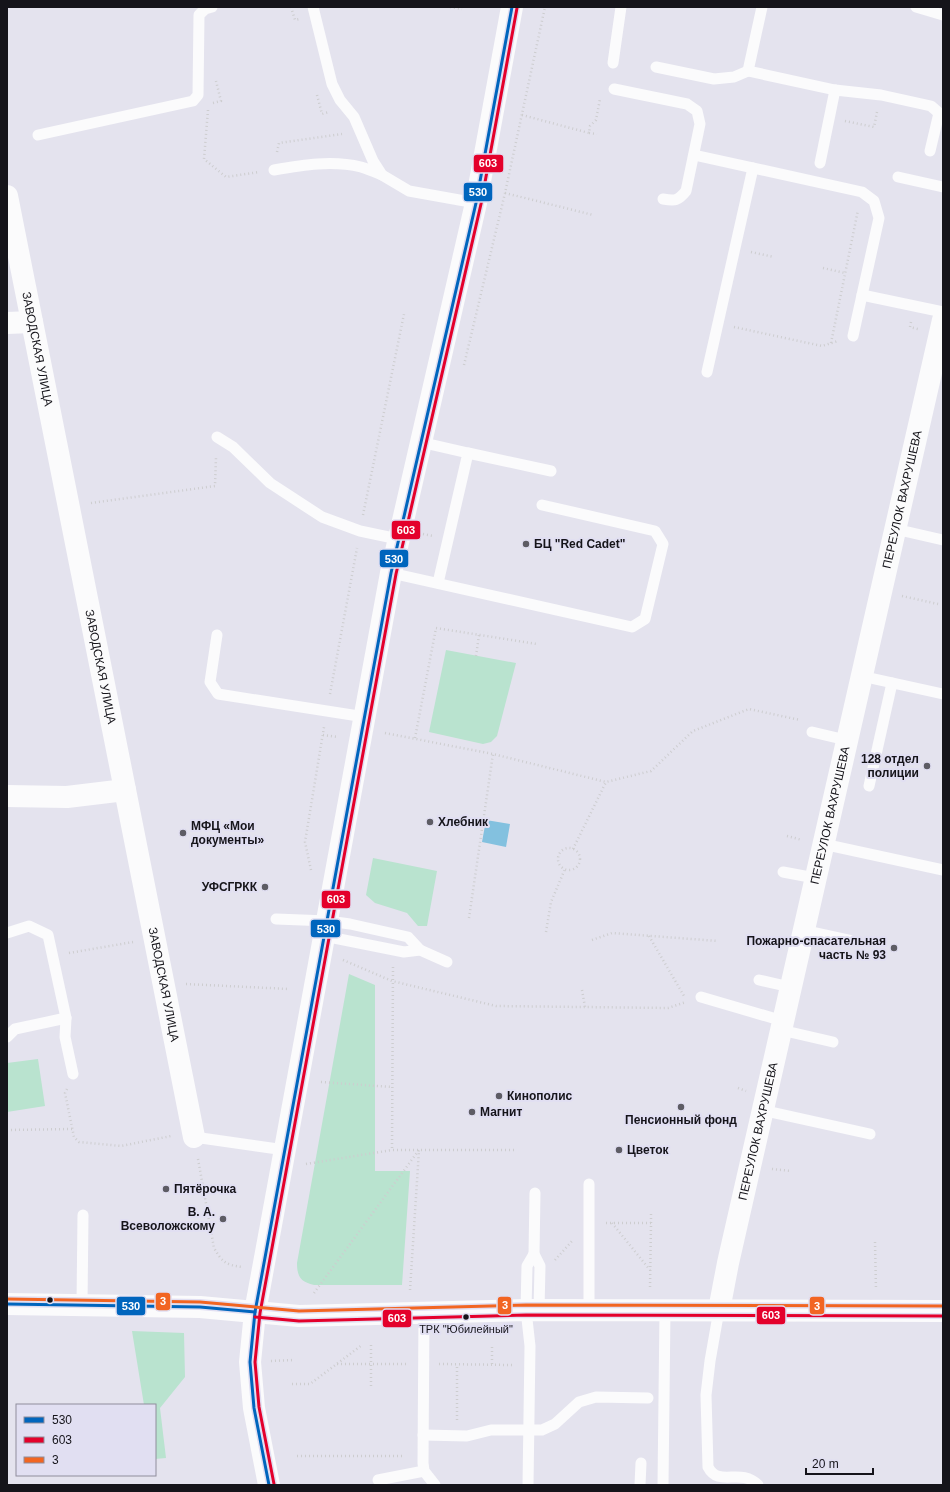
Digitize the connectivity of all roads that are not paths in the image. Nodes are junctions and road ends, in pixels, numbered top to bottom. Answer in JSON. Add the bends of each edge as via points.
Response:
{"nodes":[{"id":1,"x":212,"y":7,"type":"edge"},
{"id":2,"x":313,"y":7,"type":"edge"},
{"id":3,"x":512,"y":7,"type":"edge"},
{"id":4,"x":621,"y":7,"type":"edge"},
{"id":5,"x":762,"y":7,"type":"edge"},
{"id":6,"x":916,"y":7,"type":"edge"},
{"id":7,"x":943,"y":15,"type":"edge"},
{"id":8,"x":613,"y":63,"type":"dead end"},
{"id":9,"x":656,"y":67,"type":"dead end"},
{"id":10,"x":748,"y":71,"type":"junction"},
{"id":11,"x":614,"y":89,"type":"road end"},
{"id":12,"x":835,"y":90,"type":"junction"},
{"id":13,"x":941,"y":113,"type":"edge"},
{"id":14,"x":38,"y":135,"type":"dead end"},
{"id":15,"x":930,"y":151,"type":"dead end"},
{"id":16,"x":694,"y":155,"type":"junction"},
{"id":17,"x":820,"y":163,"type":"dead end"},
{"id":18,"x":752,"y":168,"type":"junction"},
{"id":19,"x":274,"y":170,"type":"road end"},
{"id":20,"x":382,"y":175,"type":"junction"},
{"id":21,"x":898,"y":177,"type":"dead end"},
{"id":22,"x":943,"y":187,"type":"edge"},
{"id":23,"x":7,"y":196,"type":"edge"},
{"id":24,"x":663,"y":199,"type":"dead end"},
{"id":25,"x":476,"y":203,"type":"junction"},
{"id":26,"x":862,"y":295,"type":"junction"},
{"id":27,"x":943,"y":321,"type":"edge"},
{"id":28,"x":32,"y":322,"type":"junction"},
{"id":29,"x":7,"y":323,"type":"edge"},
{"id":30,"x":853,"y":336,"type":"road end"},
{"id":31,"x":708,"y":372,"type":"dead end"},
{"id":32,"x":217,"y":437,"type":"road end"},
{"id":33,"x":420,"y":442,"type":"junction"},
{"id":34,"x":468,"y":453,"type":"junction"},
{"id":35,"x":551,"y":471,"type":"dead end"},
{"id":36,"x":542,"y":504,"type":"dead end"},
{"id":37,"x":895,"y":529,"type":"junction"},
{"id":38,"x":398,"y":539,"type":"junction"},
{"id":39,"x":943,"y":540,"type":"edge"},
{"id":40,"x":391,"y":573,"type":"junction"},
{"id":41,"x":438,"y":583,"type":"junction"},
{"id":42,"x":217,"y":635,"type":"dead end"},
{"id":43,"x":861,"y":676,"type":"junction"},
{"id":44,"x":892,"y":683,"type":"junction"},
{"id":45,"x":943,"y":694,"type":"edge"},
{"id":46,"x":365,"y":717,"type":"junction"},
{"id":47,"x":812,"y":732,"type":"dead end"},
{"id":48,"x":846,"y":740,"type":"junction"},
{"id":49,"x":869,"y":786,"type":"dead end"},
{"id":50,"x":125,"y":790,"type":"junction"},
{"id":51,"x":7,"y":796,"type":"edge"},
{"id":52,"x":823,"y":844,"type":"junction"},
{"id":53,"x":943,"y":870,"type":"edge"},
{"id":54,"x":783,"y":872,"type":"dead end"},
{"id":55,"x":815,"y":878,"type":"junction"},
{"id":56,"x":276,"y":919,"type":"dead end"},
{"id":57,"x":326,"y":929,"type":"junction"},
{"id":58,"x":803,"y":930,"type":"junction"},
{"id":59,"x":7,"y":933,"type":"edge"},
{"id":60,"x":849,"y":940,"type":"dead end"},
{"id":61,"x":420,"y":950,"type":"junction"},
{"id":62,"x":447,"y":962,"type":"dead end"},
{"id":63,"x":759,"y":980,"type":"dead end"},
{"id":64,"x":790,"y":987,"type":"junction"},
{"id":65,"x":702,"y":997,"type":"dead end"},
{"id":66,"x":66,"y":1018,"type":"junction"},
{"id":67,"x":782,"y":1025,"type":"junction"},
{"id":68,"x":7,"y":1038,"type":"edge"},
{"id":69,"x":833,"y":1042,"type":"dead end"},
{"id":70,"x":73,"y":1074,"type":"road end"},
{"id":71,"x":762,"y":1110,"type":"junction"},
{"id":72,"x":193,"y":1134,"type":"joint"},
{"id":73,"x":870,"y":1134,"type":"dead end"},
{"id":74,"x":285,"y":1150,"type":"junction"},
{"id":75,"x":589,"y":1184,"type":"dead end"},
{"id":76,"x":535,"y":1193,"type":"dead end"},
{"id":77,"x":83,"y":1215,"type":"dead end"},
{"id":78,"x":7,"y":1304,"type":"edge"},
{"id":79,"x":82,"y":1305,"type":"junction"},
{"id":80,"x":533,"y":1310,"type":"junction"},
{"id":81,"x":588,"y":1310,"type":"junction"},
{"id":82,"x":657,"y":1310,"type":"junction"},
{"id":83,"x":719,"y":1310,"type":"junction"},
{"id":84,"x":943,"y":1311,"type":"edge"},
{"id":85,"x":255,"y":1312,"type":"junction"},
{"id":86,"x":424,"y":1313,"type":"junction"},
{"id":87,"x":648,"y":1398,"type":"dead end"},
{"id":88,"x":528,"y":1430,"type":"junction"},
{"id":89,"x":423,"y":1435,"type":"junction"},
{"id":90,"x":641,"y":1464,"type":"dead end"},
{"id":91,"x":424,"y":1470,"type":"junction"},
{"id":92,"x":378,"y":1480,"type":"dead end"},
{"id":93,"x":269,"y":1485,"type":"edge"},
{"id":94,"x":435,"y":1485,"type":"edge"},
{"id":95,"x":528,"y":1485,"type":"edge"},
{"id":96,"x":640,"y":1485,"type":"edge"},
{"id":97,"x":663,"y":1485,"type":"edge"},
{"id":98,"x":758,"y":1485,"type":"edge"}],
"edges":[{"from":1,"to":14,"type":"lane","via":[[204,9],[199,15],[198,95],[193,101]]},
{"from":2,"to":20,"type":"lane","via":[[332,84],[340,100],[354,117],[373,161]]},
{"from":3,"to":25,"type":"street"},
{"from":4,"to":8,"type":"lane"},
{"from":5,"to":10,"type":"lane"},
{"from":6,"to":7,"type":"lane"},
{"from":9,"to":10,"type":"lane","via":[[714,79],[734,77]]},
{"from":10,"to":12,"type":"lane"},
{"from":11,"to":16,"type":"lane","via":[[687,104],[697,111],[700,124]]},
{"from":12,"to":13,"type":"lane","via":[[880,95],[931,106]]},
{"from":12,"to":17,"type":"lane"},
{"from":13,"to":15,"type":"lane"},
{"from":16,"to":18,"type":"lane"},
{"from":16,"to":24,"type":"lane","via":[[686,191],[680,199]]},
{"from":18,"to":26,"type":"lane","via":[[862,192],[874,201],[879,218]]},
{"from":18,"to":31,"type":"lane"},
{"from":19,"to":20,"type":"lane","via":[[315,163],[337,164],[361,167]]},
{"from":20,"to":25,"type":"lane","via":[[409,191]]},
{"from":21,"to":22,"type":"lane"},
{"from":23,"to":28,"type":"street","name":"ЗАВОДСКАЯ УЛИЦА"},
{"from":25,"to":33,"type":"street"},
{"from":26,"to":27,"type":"lane"},
{"from":26,"to":30,"type":"lane"},
{"from":27,"to":37,"type":"street","name":"ПЕРЕУЛОК ВАХРУШЕВА"},
{"from":28,"to":29,"type":"street"},
{"from":28,"to":50,"type":"street","name":"ЗАВОДСКАЯ УЛИЦА"},
{"from":32,"to":38,"type":"lane","via":[[233,447],[270,483],[322,517],[360,531]]},
{"from":33,"to":34,"type":"lane"},
{"from":33,"to":38,"type":"street"},
{"from":34,"to":35,"type":"lane"},
{"from":34,"to":41,"type":"lane"},
{"from":36,"to":41,"type":"lane","via":[[655,532],[663,544],[645,619],[632,627]]},
{"from":37,"to":39,"type":"lane"},
{"from":37,"to":43,"type":"street","name":"ПЕРЕУЛОК ВАХРУШЕВА"},
{"from":38,"to":40,"type":"street"},
{"from":40,"to":41,"type":"lane"},
{"from":40,"to":46,"type":"street"},
{"from":42,"to":46,"type":"lane","via":[[210,682],[218,694]]},
{"from":43,"to":44,"type":"lane"},
{"from":43,"to":48,"type":"street","name":"ПЕРЕУЛОК ВАХРУШЕВА"},
{"from":44,"to":45,"type":"lane"},
{"from":44,"to":49,"type":"lane"},
{"from":46,"to":57,"type":"street"},
{"from":47,"to":48,"type":"lane"},
{"from":48,"to":52,"type":"street","name":"ПЕРЕУЛОК ВАХРУШЕВА"},
{"from":50,"to":51,"type":"street","via":[[67,797]]},
{"from":50,"to":72,"type":"street","name":"ЗАВОДСКАЯ УЛИЦА"},
{"from":52,"to":53,"type":"lane"},
{"from":52,"to":55,"type":"street","name":"ПЕРЕУЛОК ВАХРУШЕВА"},
{"from":54,"to":55,"type":"lane"},
{"from":55,"to":58,"type":"street","name":"ПЕРЕУЛОК ВАХРУШЕВА"},
{"from":56,"to":57,"type":"lane"},
{"from":57,"to":61,"type":"lane","via":[[393,950]]},
{"from":57,"to":61,"type":"lane","via":[[350,924],[408,937]]},
{"from":57,"to":74,"type":"street"},
{"from":58,"to":60,"type":"lane"},
{"from":58,"to":64,"type":"street","name":"ПЕРЕУЛОК ВАХРУШЕВА"},
{"from":59,"to":66,"type":"lane","via":[[29,926],[48,935]]},
{"from":61,"to":62,"type":"lane"},
{"from":63,"to":64,"type":"lane"},
{"from":64,"to":67,"type":"street","name":"ПЕРЕУЛОК ВАХРУШЕВА"},
{"from":65,"to":67,"type":"lane"},
{"from":66,"to":68,"type":"lane","via":[[15,1029]]},
{"from":66,"to":70,"type":"lane","via":[[65,1037]]},
{"from":67,"to":69,"type":"lane"},
{"from":67,"to":71,"type":"street","name":"ПЕРЕУЛОК ВАХРУШЕВА"},
{"from":71,"to":73,"type":"lane"},
{"from":71,"to":83,"type":"street","name":"ПЕРЕУЛОК ВАХРУШЕВА"},
{"from":72,"to":74,"type":"lane"},
{"from":74,"to":85,"type":"street"},
{"from":75,"to":81,"type":"lane"},
{"from":76,"to":80,"type":"lane","via":[[534,1254],[540,1266]]},
{"from":77,"to":79,"type":"lane"},
{"from":78,"to":79,"type":"street"},
{"from":79,"to":85,"type":"street","via":[[200,1307]]},
{"from":80,"to":81,"type":"street"},
{"from":80,"to":86,"type":"street"},
{"from":80,"to":88,"type":"lane"},
{"from":81,"to":82,"type":"street"},
{"from":82,"to":83,"type":"street"},
{"from":82,"to":97,"type":"lane"},
{"from":83,"to":84,"type":"street"},
{"from":83,"to":98,"type":"lane","via":[[706,1395],[708,1467],[712,1474],[719,1477],[744,1477]]},
{"from":85,"to":86,"type":"street","via":[[299,1316]]},
{"from":85,"to":93,"type":"street","via":[[250,1362],[254,1408]]},
{"from":86,"to":89,"type":"lane"},
{"from":87,"to":88,"type":"lane","via":[[596,1397],[578,1402],[555,1424],[542,1430]]},
{"from":88,"to":89,"type":"lane","via":[[491,1430],[467,1436]]},
{"from":88,"to":95,"type":"lane"},
{"from":89,"to":91,"type":"lane"},
{"from":90,"to":96,"type":"lane"},
{"from":91,"to":92,"type":"lane"},
{"from":91,"to":94,"type":"lane"}]}
